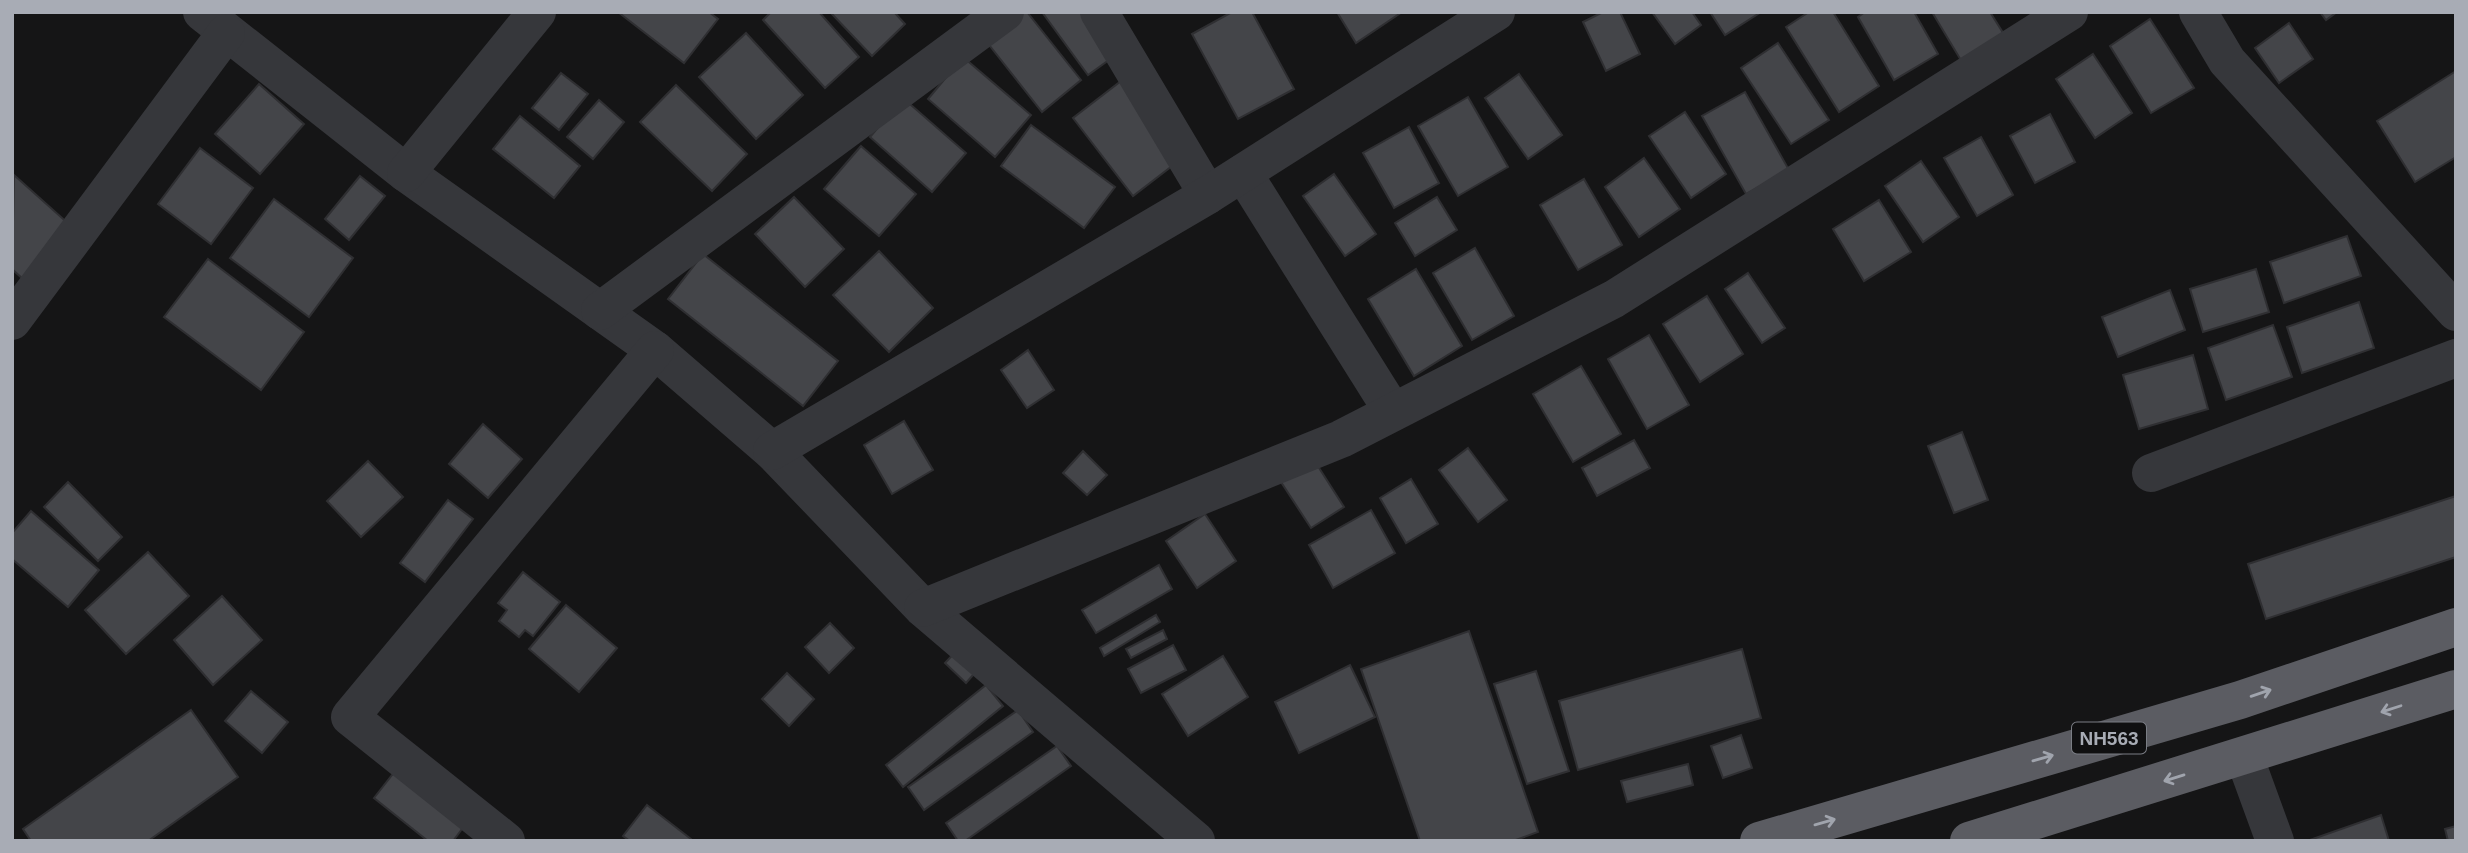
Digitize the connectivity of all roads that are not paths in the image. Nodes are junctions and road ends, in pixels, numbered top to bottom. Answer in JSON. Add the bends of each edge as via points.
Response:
{"nodes":[{"id":1,"x":537,"y":12,"type":"edge"},
{"id":2,"x":1005,"y":12,"type":"edge"},
{"id":3,"x":1099,"y":12,"type":"edge"},
{"id":4,"x":1496,"y":12,"type":"edge"},
{"id":5,"x":2069,"y":12,"type":"edge"},
{"id":6,"x":2198,"y":12,"type":"edge"},
{"id":7,"x":214,"y":23,"type":"edge"},
{"id":8,"x":405,"y":173,"type":"junction"},
{"id":9,"x":1243,"y":173,"type":"junction"},
{"id":10,"x":1208,"y":195,"type":"junction"},
{"id":11,"x":600,"y":311,"type":"junction"},
{"id":12,"x":2456,"y":312,"type":"edge"},
{"id":13,"x":12,"y":321,"type":"edge"},
{"id":14,"x":655,"y":350,"type":"junction"},
{"id":15,"x":2456,"y":358,"type":"edge"},
{"id":16,"x":1393,"y":412,"type":"junction"},
{"id":17,"x":772,"y":451,"type":"junction"},
{"id":18,"x":2151,"y":473,"type":"dead end"},
{"id":19,"x":923,"y":608,"type":"junction"},
{"id":20,"x":2456,"y":627,"type":"edge"},
{"id":21,"x":2456,"y":689,"type":"edge"},
{"id":22,"x":2244,"y":756,"type":"junction"},
{"id":23,"x":506,"y":841,"type":"edge"},
{"id":24,"x":1196,"y":841,"type":"edge"},
{"id":25,"x":1759,"y":841,"type":"edge"},
{"id":26,"x":1969,"y":841,"type":"edge"},
{"id":27,"x":2275,"y":841,"type":"edge"}],
"edges":[{"from":1,"to":8,"type":"street"},
{"from":2,"to":11,"type":"street"},
{"from":3,"to":10,"type":"street"},
{"from":4,"to":9,"type":"street"},
{"from":5,"to":16,"type":"street","via":[[1614,299]]},
{"from":6,"to":12,"type":"street","via":[[2227,61]]},
{"from":7,"to":8,"type":"street"},
{"from":7,"to":13,"type":"street"},
{"from":8,"to":11,"type":"street"},
{"from":9,"to":10,"type":"street"},
{"from":9,"to":16,"type":"street"},
{"from":10,"to":17,"type":"street"},
{"from":11,"to":14,"type":"street"},
{"from":14,"to":17,"type":"street"},
{"from":14,"to":23,"type":"street","via":[[350,717]]},
{"from":15,"to":18,"type":"street"},
{"from":16,"to":19,"type":"street","via":[[1342,439]]},
{"from":17,"to":19,"type":"street"},
{"from":19,"to":24,"type":"street"},
{"from":25,"to":20,"type":"highway","number":"NH563","one_way":true,"via":[[2240,700]]},
{"from":21,"to":22,"type":"highway","number":"NH563","one_way":true},
{"from":22,"to":26,"type":"highway","number":"NH563","one_way":true},
{"from":22,"to":27,"type":"street"}]}
